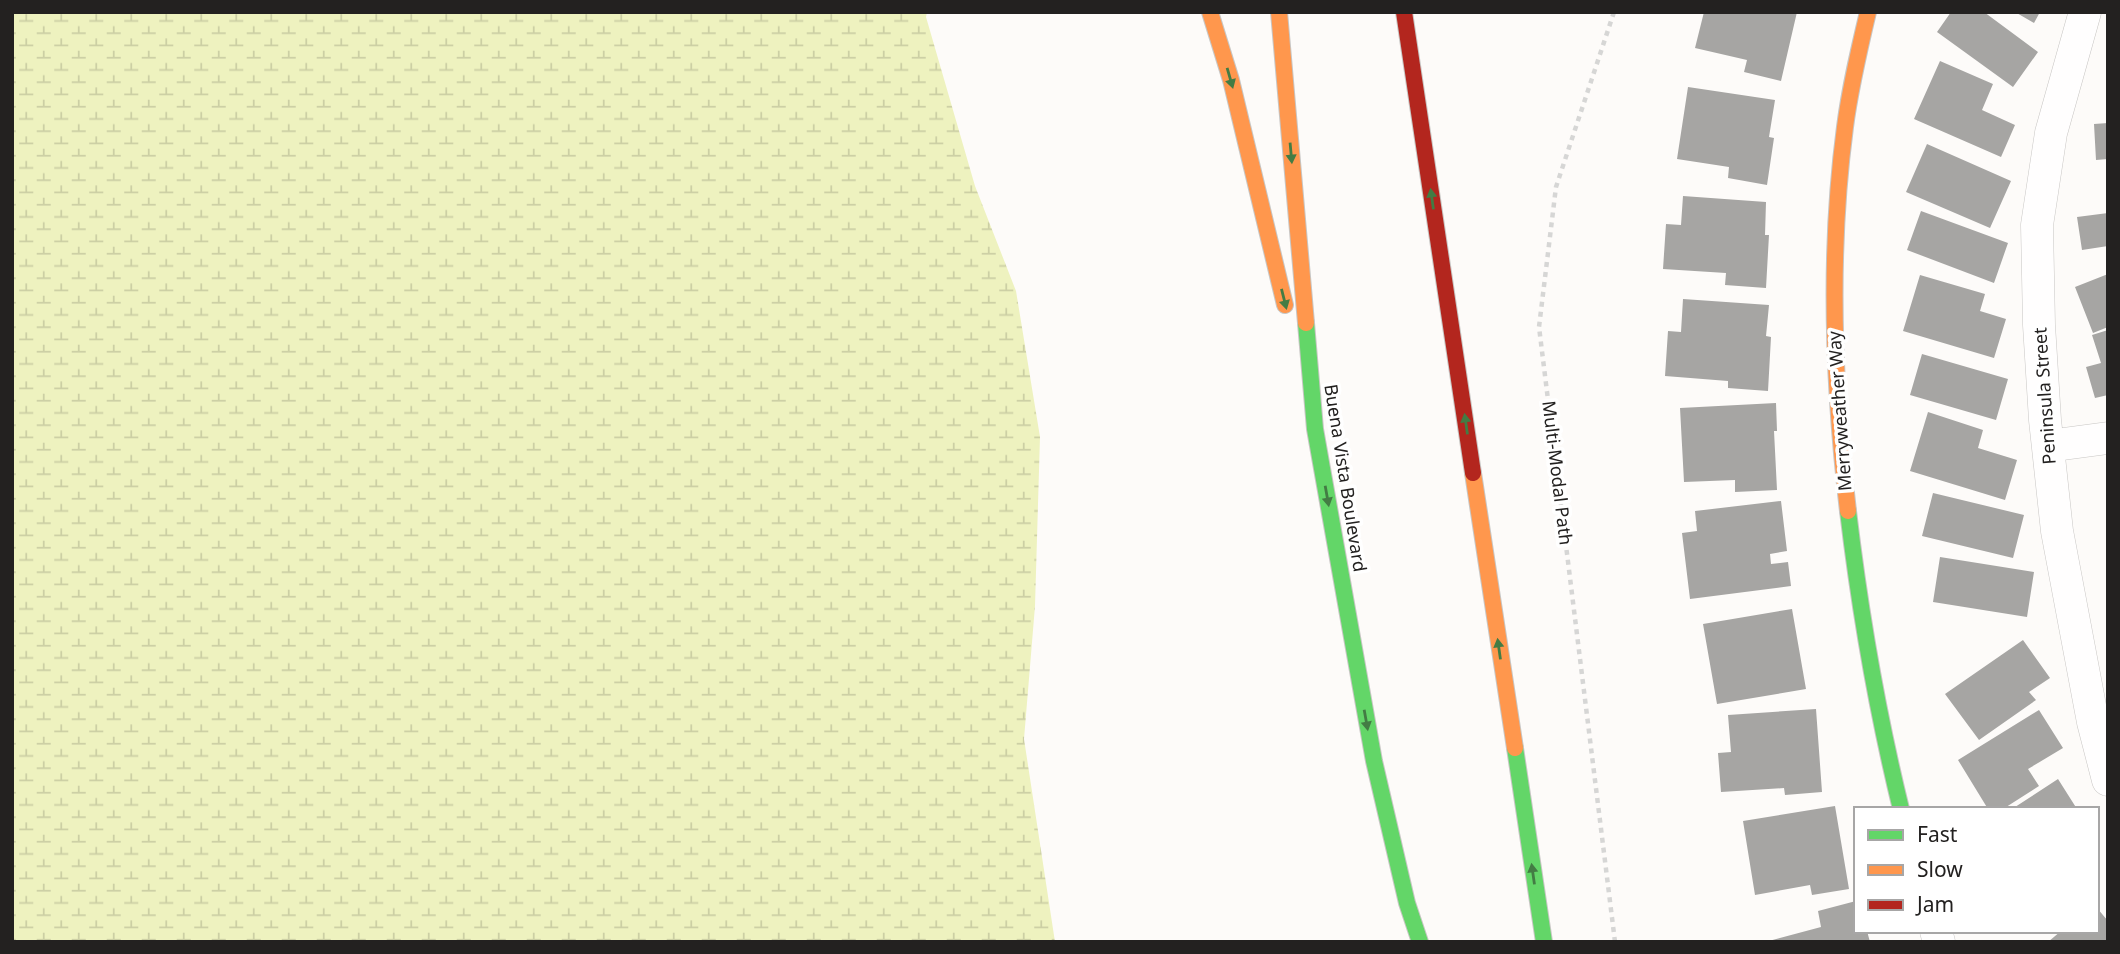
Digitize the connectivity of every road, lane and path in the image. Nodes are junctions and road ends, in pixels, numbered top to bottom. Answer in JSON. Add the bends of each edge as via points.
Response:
{"nodes":[{"id":1,"x":1210,"y":12,"type":"edge"},
{"id":2,"x":1279,"y":12,"type":"edge"},
{"id":3,"x":1404,"y":12,"type":"edge"},
{"id":4,"x":1614,"y":12,"type":"edge"},
{"id":5,"x":1868,"y":12,"type":"edge"},
{"id":6,"x":2085,"y":12,"type":"edge"},
{"id":7,"x":1315,"y":429,"type":"junction"},
{"id":8,"x":2108,"y":438,"type":"edge"},
{"id":9,"x":2048,"y":446,"type":"junction"},
{"id":10,"x":2107,"y":774,"type":"edge"},
{"id":11,"x":1900,"y":807,"type":"edge"},
{"id":12,"x":1420,"y":942,"type":"edge"},
{"id":13,"x":1544,"y":942,"type":"edge"},
{"id":14,"x":1615,"y":942,"type":"edge"}],
"edges":[{"from":1,"to":7,"type":"main road","one_way":true,"via":[[1231,80]]},
{"from":2,"to":7,"type":"main road","name":"Buena Vista Boulevard","one_way":true},
{"from":13,"to":3,"type":"main road","one_way":true},
{"from":4,"to":14,"type":"path","name":"Multi-Modal Path","via":[[1556,187],[1539,327]]},
{"from":5,"to":11,"type":"main road","name":"Merryweather Way","via":[[1855,62],[1837,177],[1837,400],[1863,628]]},
{"from":6,"to":9,"type":"street","name":"Peninsula Street","via":[[2051,133],[2038,225],[2039,325]]},
{"from":7,"to":12,"type":"main road","name":"Buena Vista Boulevard","one_way":true,"via":[[1374,761]]},
{"from":8,"to":9,"type":"street"},
{"from":9,"to":10,"type":"street","name":"Peninsula Street","via":[[2062,556]]}]}
